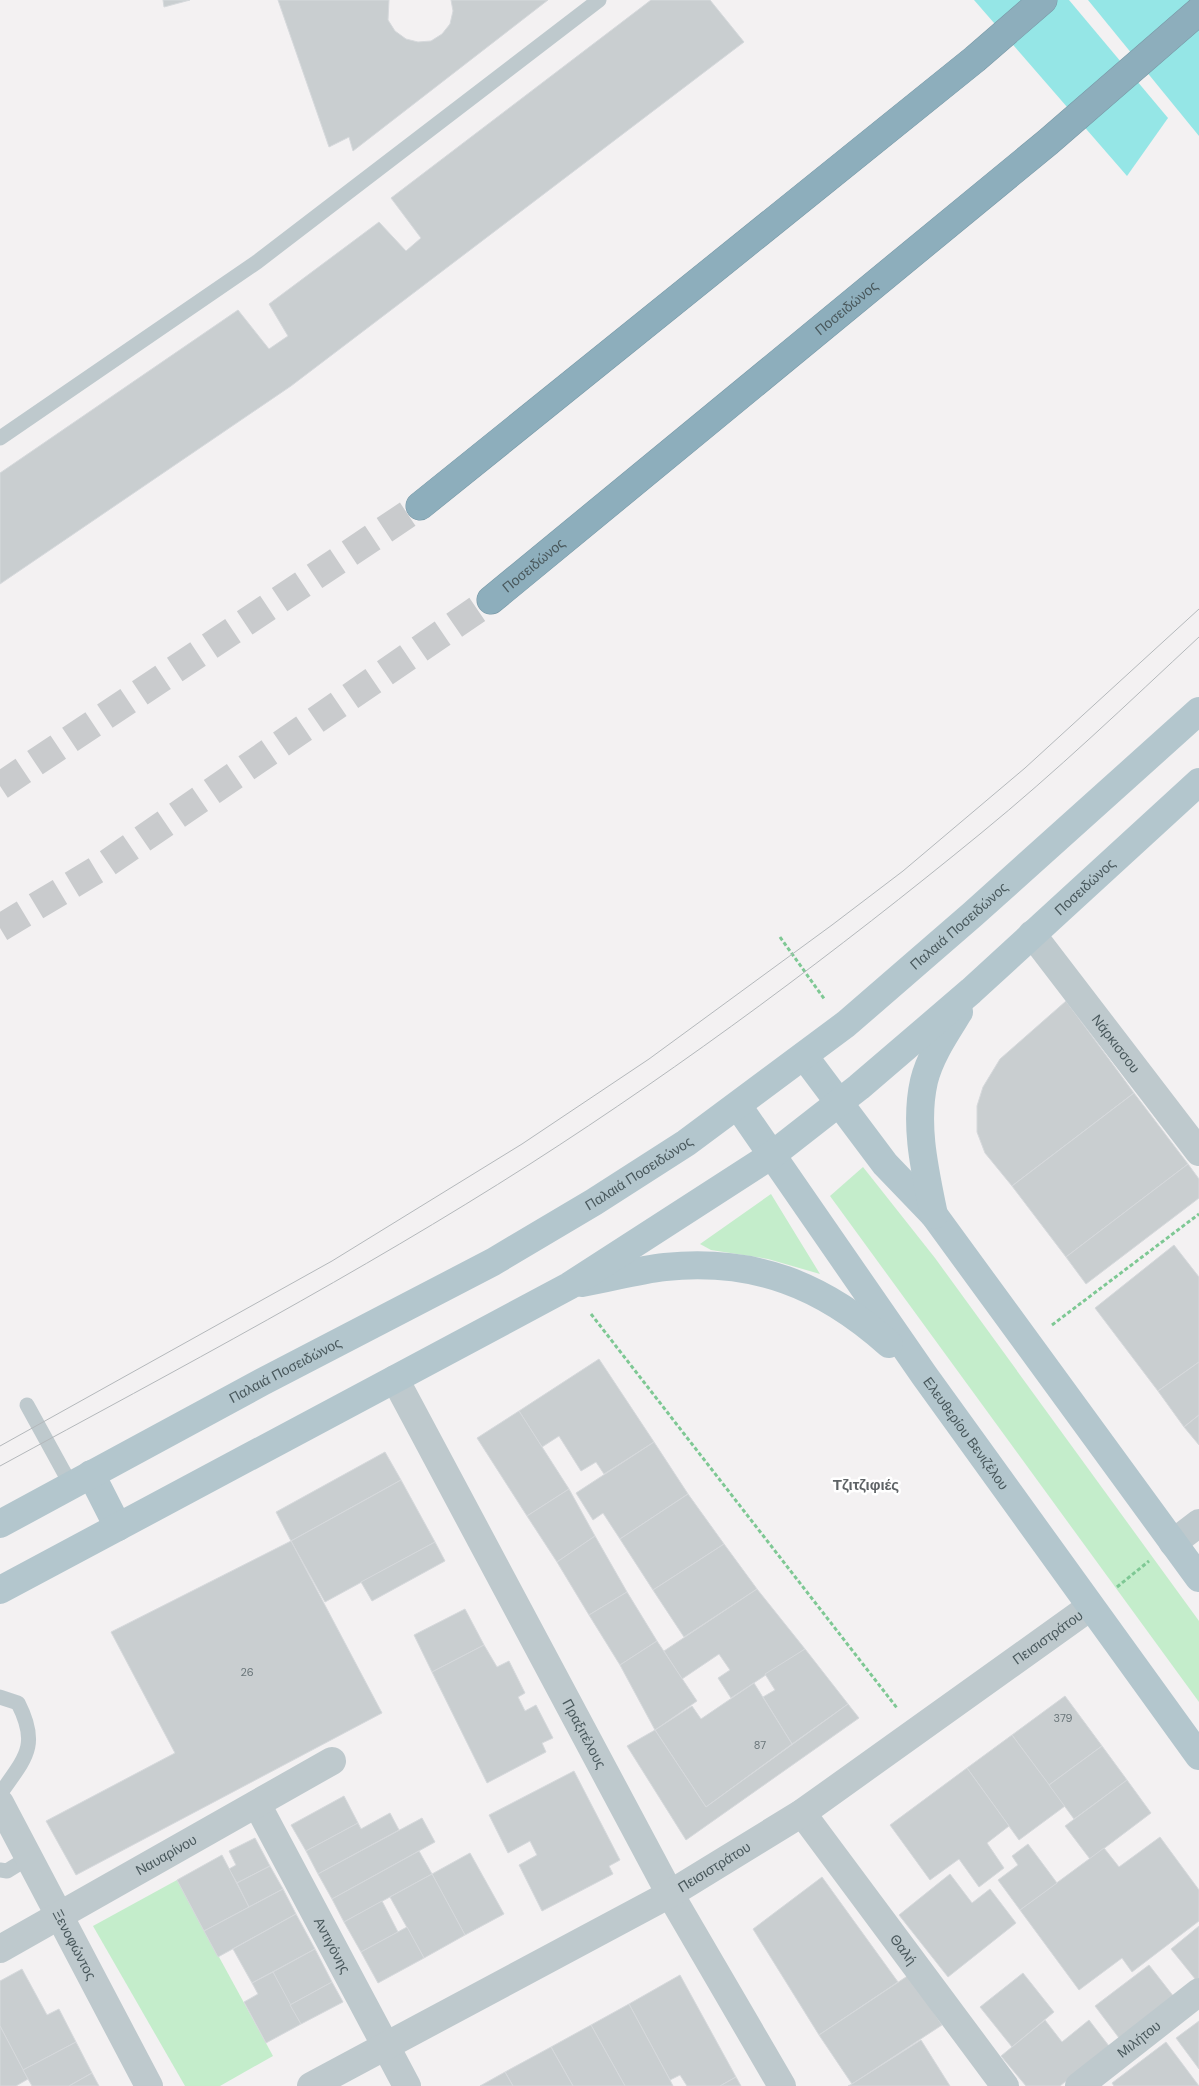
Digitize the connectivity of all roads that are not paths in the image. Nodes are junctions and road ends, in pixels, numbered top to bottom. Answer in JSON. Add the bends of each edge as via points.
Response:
{"nodes":[{"id":1,"x":599,"y":0,"type":"edge"},
{"id":2,"x":1043,"y":0,"type":"edge"},
{"id":3,"x":1199,"y":11,"type":"edge"},
{"id":4,"x":0,"y":438,"type":"edge"},
{"id":5,"x":420,"y":506,"type":"tunnel mouth"},
{"id":6,"x":491,"y":600,"type":"tunnel mouth"},
{"id":7,"x":1199,"y":711,"type":"edge"},
{"id":8,"x":1199,"y":782,"type":"edge"},
{"id":9,"x":1032,"y":934,"type":"junction"},
{"id":10,"x":971,"y":991,"type":"junction"},
{"id":11,"x":804,"y":1056,"type":"junction"},
{"id":12,"x":838,"y":1103,"type":"junction"},
{"id":13,"x":738,"y":1106,"type":"junction"},
{"id":14,"x":1199,"y":1152,"type":"edge"},
{"id":15,"x":772,"y":1155,"type":"junction"},
{"id":16,"x":934,"y":1215,"type":"junction"},
{"id":17,"x":569,"y":1286,"type":"junction"},
{"id":18,"x":924,"y":1375,"type":"junction"},
{"id":19,"x":395,"y":1379,"type":"junction"},
{"id":20,"x":27,"y":1405,"type":"dead end"},
{"id":21,"x":81,"y":1480,"type":"junction"},
{"id":22,"x":1199,"y":1522,"type":"edge"},
{"id":23,"x":0,"y":1524,"type":"edge"},
{"id":24,"x":118,"y":1527,"type":"junction"},
{"id":25,"x":1173,"y":1543,"type":"junction"},
{"id":26,"x":1199,"y":1578,"type":"edge"},
{"id":27,"x":0,"y":1590,"type":"edge"},
{"id":28,"x":1090,"y":1607,"type":"junction"},
{"id":29,"x":0,"y":1697,"type":"edge"},
{"id":30,"x":1199,"y":1756,"type":"edge"},
{"id":31,"x":332,"y":1761,"type":"dead end"},
{"id":32,"x":0,"y":1794,"type":"edge"},
{"id":33,"x":0,"y":1803,"type":"edge"},
{"id":34,"x":257,"y":1804,"type":"junction"},
{"id":35,"x":802,"y":1813,"type":"junction"},
{"id":36,"x":28,"y":1858,"type":"junction"},
{"id":37,"x":0,"y":1870,"type":"edge"},
{"id":38,"x":670,"y":1894,"type":"junction"},
{"id":39,"x":58,"y":1916,"type":"junction"},
{"id":40,"x":0,"y":1948,"type":"edge"},
{"id":41,"x":1199,"y":1992,"type":"edge"},
{"id":42,"x":386,"y":2046,"type":"junction"},
{"id":43,"x":149,"y":2086,"type":"edge"},
{"id":44,"x":311,"y":2086,"type":"edge"},
{"id":45,"x":407,"y":2086,"type":"edge"},
{"id":46,"x":782,"y":2086,"type":"edge"},
{"id":47,"x":1005,"y":2086,"type":"edge"},
{"id":48,"x":1079,"y":2086,"type":"edge"}],
"edges":[{"from":1,"to":4,"type":"lane","via":[[257,262]]},
{"from":2,"to":5,"type":"highway","via":[[975,59]]},
{"from":3,"to":6,"type":"highway","name":"Ποσειδώνος","via":[[1048,142]]},
{"from":7,"to":11,"type":"main road","name":"Παλαιά Ποσειδώνος","via":[[973,914],[846,1024]]},
{"from":8,"to":9,"type":"main road","name":"Ποσειδώνος"},
{"from":9,"to":10,"type":"main road","name":"Ποσειδώνος"},
{"from":9,"to":14,"type":"street","name":"Νάρκισσου"},
{"from":10,"to":12,"type":"main road"},
{"from":10,"to":16,"type":"main road","via":[[938,1046],[924,1080],[920,1127]]},
{"from":11,"to":12,"type":"main road"},
{"from":11,"to":13,"type":"main road","name":"Παλαιά Ποσειδώνος"},
{"from":12,"to":15,"type":"main road"},
{"from":12,"to":16,"type":"main road","via":[[885,1164]]},
{"from":13,"to":15,"type":"main road","name":"Ελευθερίου Βενιζέλου"},
{"from":13,"to":21,"type":"main road","name":"Παλαιά Ποσειδώνος","via":[[594,1202],[493,1262]]},
{"from":15,"to":17,"type":"main road"},
{"from":15,"to":18,"type":"main road","name":"Ελευθερίου Βενιζέλου"},
{"from":16,"to":25,"type":"main road"},
{"from":17,"to":18,"type":"main road","via":[[665,1267],[736,1268],[783,1278],[823,1295],[862,1320]]},
{"from":17,"to":19,"type":"main road"},
{"from":18,"to":28,"type":"main road","name":"Ελευθερίου Βενιζέλου"},
{"from":19,"to":24,"type":"main road"},
{"from":19,"to":38,"type":"street","name":"Πραξιτέλους"},
{"from":20,"to":21,"type":"lane"},
{"from":21,"to":23,"type":"main road","name":"Παλαιά Ποσειδώνος"},
{"from":21,"to":24,"type":"main road"},
{"from":22,"to":25,"type":"street"},
{"from":24,"to":27,"type":"main road"},
{"from":25,"to":26,"type":"main road"},
{"from":28,"to":30,"type":"main road","name":"Ελευθερίου Βενιζέλου"},
{"from":28,"to":35,"type":"street","name":"Πεισιστράτου"},
{"from":29,"to":32,"type":"lane","via":[[18,1703],[27,1721],[30,1741],[25,1759]]},
{"from":31,"to":34,"type":"street","name":"Ναυαρίνου"},
{"from":33,"to":36,"type":"street","name":"Ξενοφώντος"},
{"from":34,"to":39,"type":"street","name":"Ναυαρίνου"},
{"from":34,"to":42,"type":"street","name":"Αντιγόνης"},
{"from":35,"to":38,"type":"street","name":"Πεισιστράτου"},
{"from":35,"to":47,"type":"street","name":"Θαλή"},
{"from":36,"to":37,"type":"lane","via":[[7,1871]]},
{"from":36,"to":39,"type":"street","name":"Ξενοφώντος"},
{"from":38,"to":42,"type":"street","name":"Πεισιστράτου"},
{"from":38,"to":46,"type":"street","name":"Πραξιτέλους"},
{"from":39,"to":40,"type":"street","name":"Ναυαρίνου"},
{"from":39,"to":43,"type":"street","name":"Ξενοφώντος"},
{"from":41,"to":48,"type":"street","name":"Μιλήτου"},
{"from":42,"to":44,"type":"street","name":"Πεισιστράτου"},
{"from":42,"to":45,"type":"street","name":"Αντιγόνης"}]}
